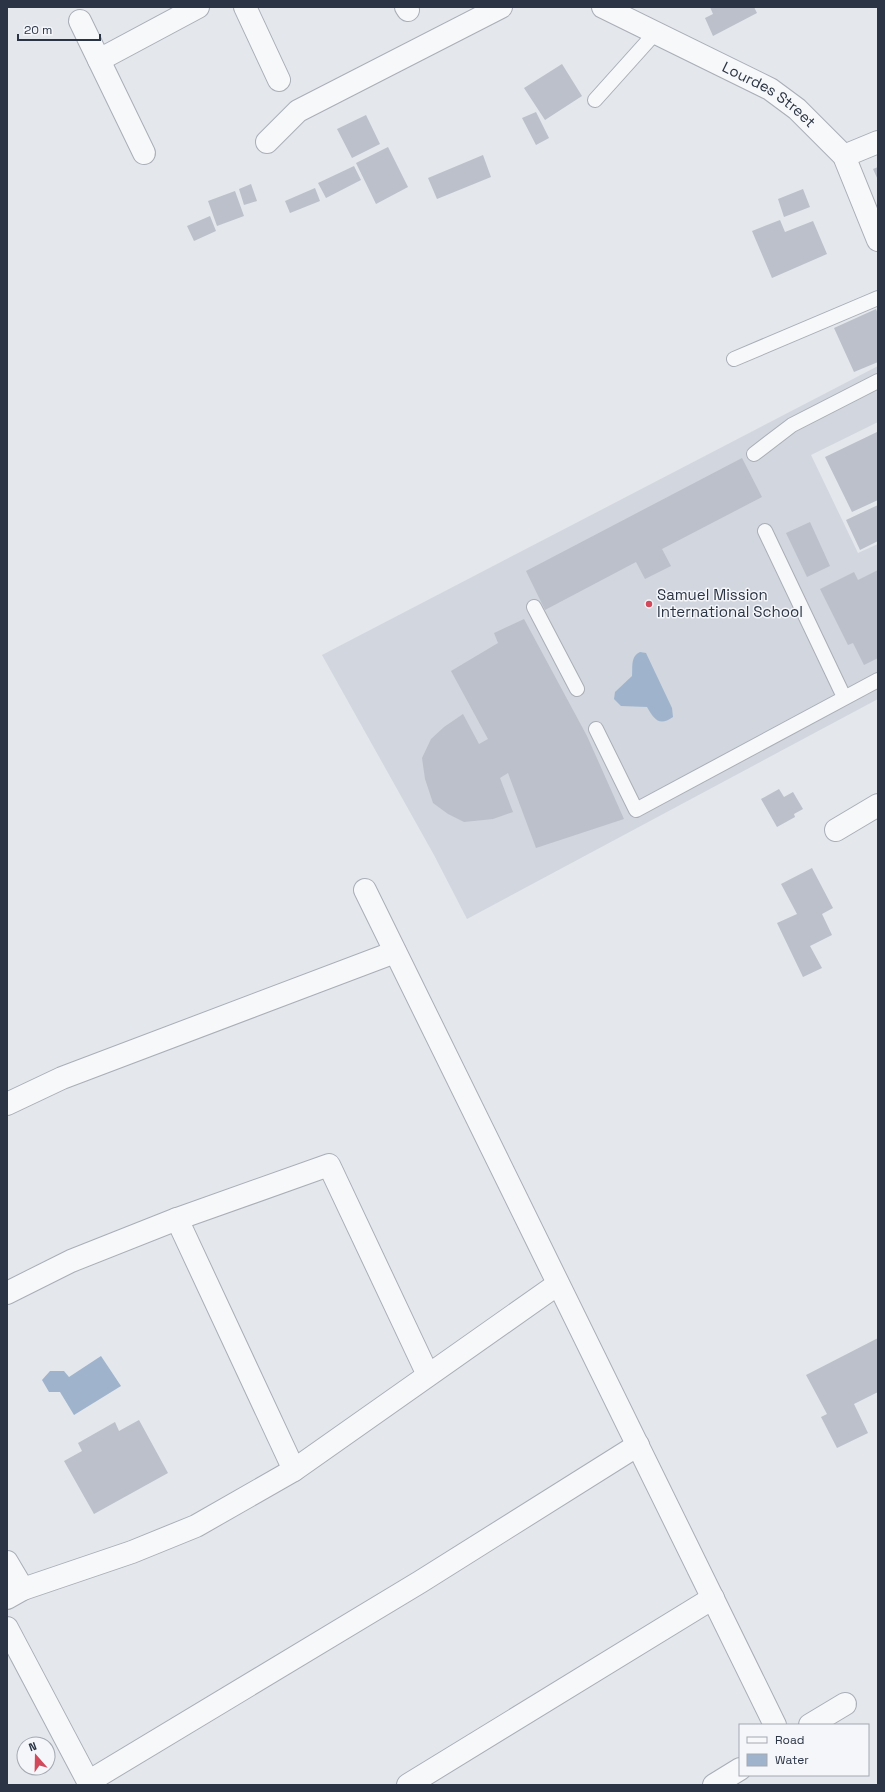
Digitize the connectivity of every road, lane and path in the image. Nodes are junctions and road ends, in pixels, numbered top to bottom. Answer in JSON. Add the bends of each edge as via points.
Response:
{"nodes":[{"id":1,"x":198,"y":7,"type":"edge"},
{"id":2,"x":245,"y":7,"type":"edge"},
{"id":3,"x":501,"y":7,"type":"edge"},
{"id":4,"x":603,"y":7,"type":"edge"},
{"id":5,"x":80,"y":21,"type":"dead end"},
{"id":6,"x":656,"y":32,"type":"junction"},
{"id":7,"x":99,"y":60,"type":"junction"},
{"id":8,"x":279,"y":80,"type":"dead end"},
{"id":9,"x":595,"y":100,"type":"dead end"},
{"id":10,"x":267,"y":142,"type":"dead end"},
{"id":11,"x":878,"y":142,"type":"edge"},
{"id":12,"x":144,"y":153,"type":"dead end"},
{"id":13,"x":844,"y":156,"type":"junction"},
{"id":14,"x":878,"y":240,"type":"edge"},
{"id":15,"x":878,"y":298,"type":"edge"},
{"id":16,"x":734,"y":359,"type":"dead end"},
{"id":17,"x":878,"y":382,"type":"edge"},
{"id":18,"x":754,"y":454,"type":"dead end"},
{"id":19,"x":765,"y":531,"type":"dead end"},
{"id":20,"x":534,"y":607,"type":"dead end"},
{"id":21,"x":878,"y":680,"type":"edge"},
{"id":22,"x":577,"y":689,"type":"dead end"},
{"id":23,"x":844,"y":697,"type":"junction"},
{"id":24,"x":596,"y":729,"type":"dead end"},
{"id":25,"x":878,"y":805,"type":"edge"},
{"id":26,"x":836,"y":830,"type":"dead end"},
{"id":27,"x":365,"y":890,"type":"dead end"},
{"id":28,"x":395,"y":952,"type":"junction"},
{"id":29,"x":7,"y":1104,"type":"edge"},
{"id":30,"x":176,"y":1219,"type":"junction"},
{"id":31,"x":558,"y":1284,"type":"junction"},
{"id":32,"x":7,"y":1293,"type":"edge"},
{"id":33,"x":428,"y":1375,"type":"junction"},
{"id":34,"x":638,"y":1445,"type":"junction"},
{"id":35,"x":294,"y":1470,"type":"junction"},
{"id":36,"x":7,"y":1562,"type":"edge"},
{"id":37,"x":15,"y":1594,"type":"edge"},
{"id":38,"x":713,"y":1598,"type":"junction"},
{"id":39,"x":7,"y":1628,"type":"edge"},
{"id":40,"x":845,"y":1704,"type":"dead end"},
{"id":41,"x":775,"y":1724,"type":"edge"},
{"id":42,"x":812,"y":1724,"type":"edge"},
{"id":43,"x":739,"y":1770,"type":"edge"},
{"id":44,"x":89,"y":1784,"type":"edge"},
{"id":45,"x":408,"y":1785,"type":"edge"},
{"id":46,"x":714,"y":1785,"type":"edge"}],
"edges":[{"from":1,"to":7,"type":"street"},
{"from":2,"to":8,"type":"street"},
{"from":3,"to":10,"type":"street","via":[[298,111]]},
{"from":4,"to":6,"type":"street","name":"Lourdes Street"},
{"from":5,"to":7,"type":"street"},
{"from":6,"to":9,"type":"lane"},
{"from":6,"to":13,"type":"street","name":"Lourdes Street","via":[[770,89],[797,109]]},
{"from":7,"to":12,"type":"street"},
{"from":11,"to":13,"type":"street"},
{"from":13,"to":14,"type":"street","name":"Lourdes Street"},
{"from":15,"to":16,"type":"lane"},
{"from":17,"to":18,"type":"lane","via":[[792,425]]},
{"from":19,"to":23,"type":"lane"},
{"from":20,"to":22,"type":"lane"},
{"from":21,"to":23,"type":"lane"},
{"from":23,"to":24,"type":"lane","via":[[636,810]]},
{"from":25,"to":26,"type":"street"},
{"from":27,"to":28,"type":"street"},
{"from":28,"to":29,"type":"street","via":[[62,1078]]},
{"from":28,"to":31,"type":"street"},
{"from":30,"to":32,"type":"street","via":[[71,1261]]},
{"from":30,"to":33,"type":"street","via":[[329,1165]]},
{"from":30,"to":35,"type":"street"},
{"from":31,"to":33,"type":"street"},
{"from":31,"to":34,"type":"street"},
{"from":33,"to":35,"type":"street"},
{"from":34,"to":38,"type":"street"},
{"from":34,"to":44,"type":"street","via":[[420,1582]]},
{"from":35,"to":37,"type":"street","via":[[196,1526]]},
{"from":36,"to":37,"type":"street"},
{"from":38,"to":41,"type":"street"},
{"from":38,"to":45,"type":"street"},
{"from":39,"to":44,"type":"street"},
{"from":40,"to":42,"type":"street"},
{"from":43,"to":46,"type":"street"}]}
